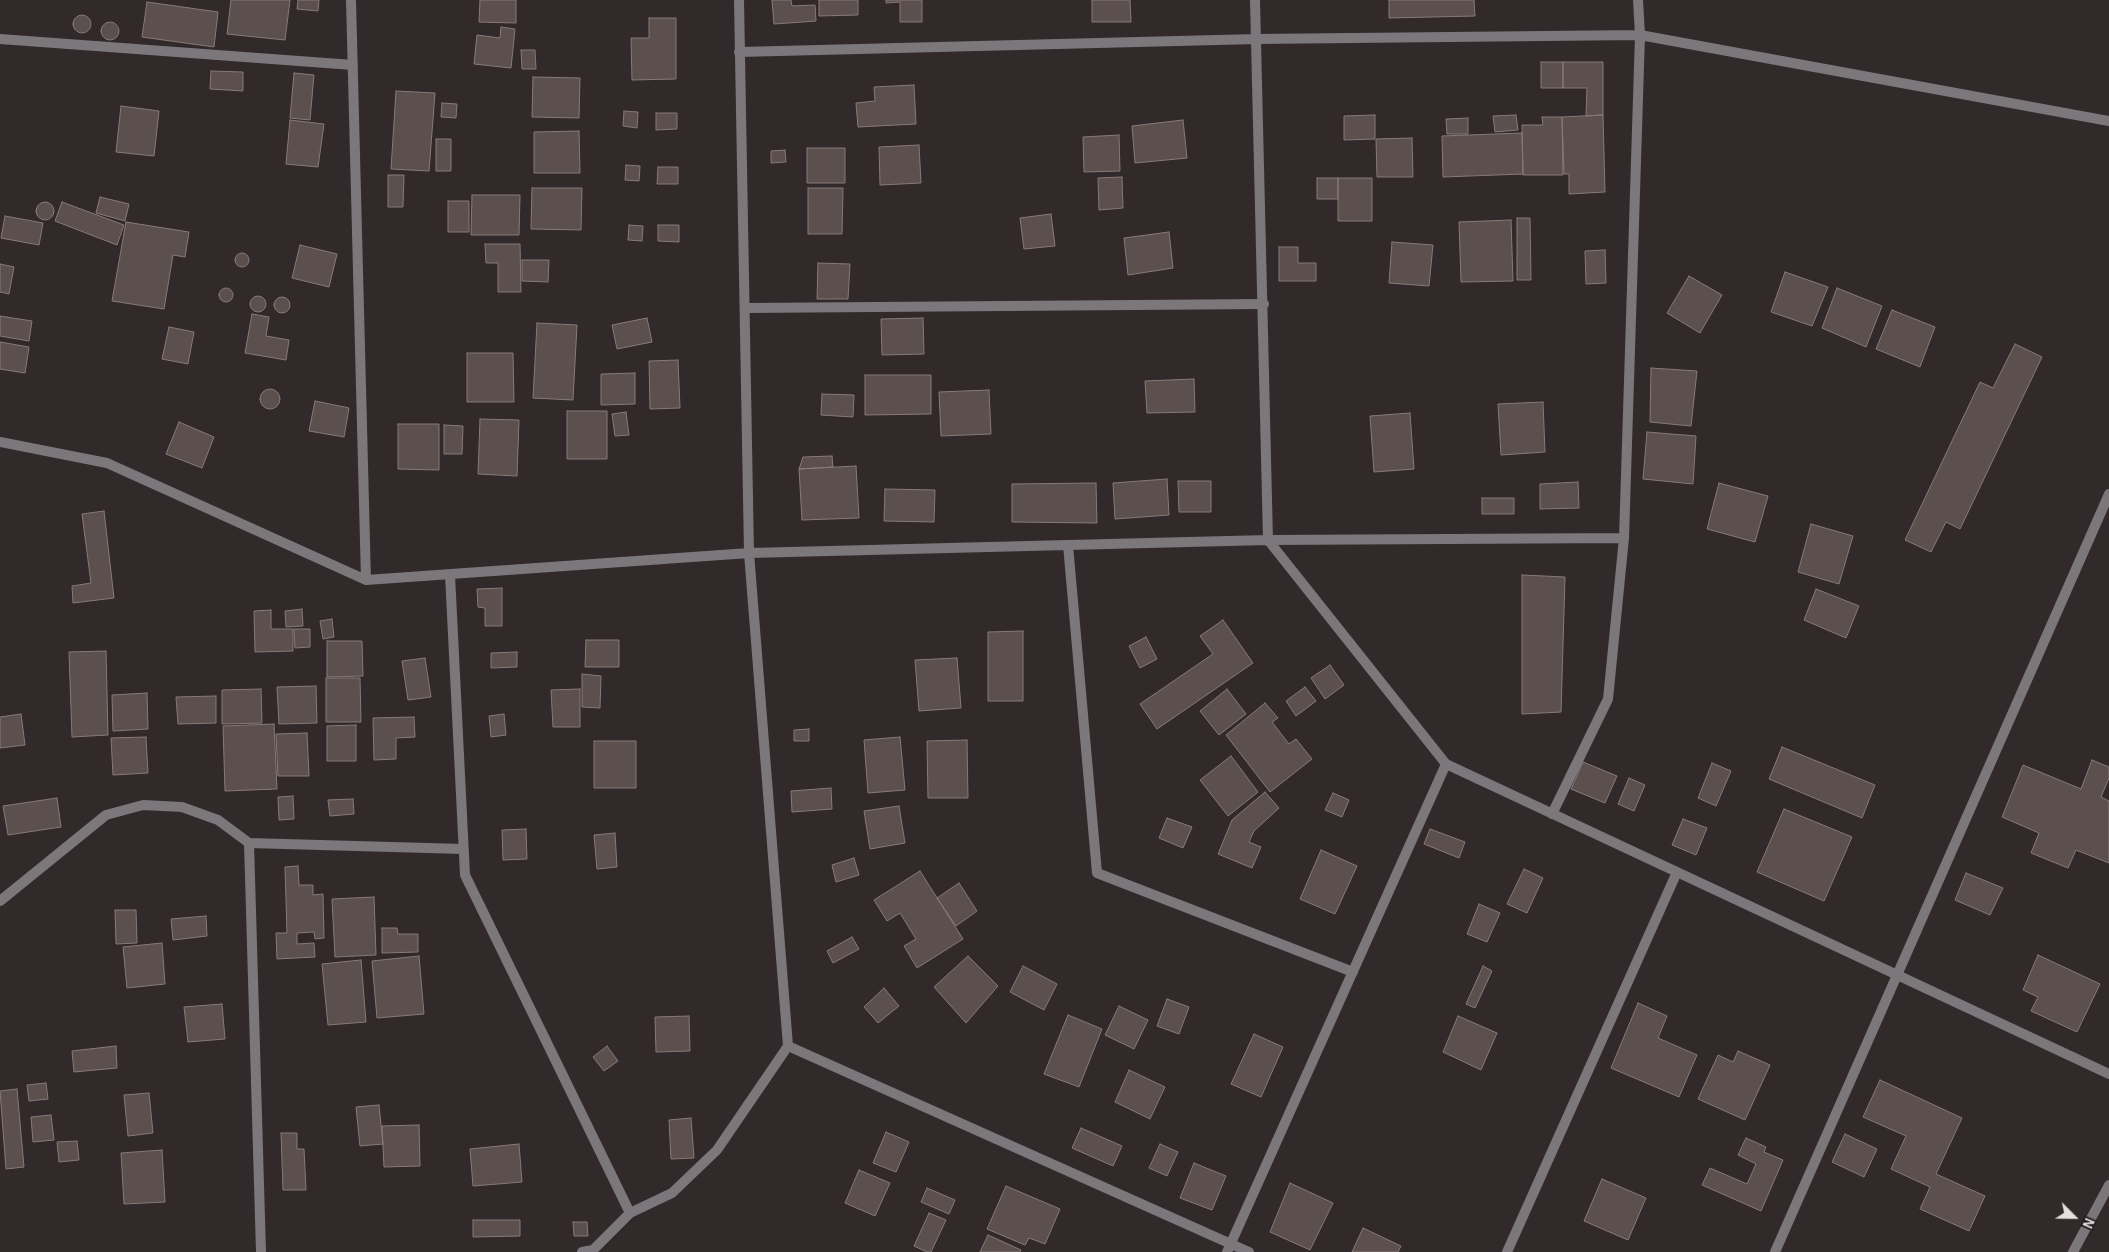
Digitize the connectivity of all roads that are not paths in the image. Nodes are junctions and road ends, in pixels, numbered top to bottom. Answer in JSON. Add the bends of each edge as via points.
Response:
{"nodes":[{"id":1,"x":351,"y":0,"type":"edge"},
{"id":2,"x":739,"y":0,"type":"edge"},
{"id":3,"x":1256,"y":0,"type":"edge"},
{"id":4,"x":1638,"y":0,"type":"edge"},
{"id":5,"x":1640,"y":35,"type":"junction"},
{"id":6,"x":0,"y":39,"type":"edge"},
{"id":7,"x":1256,"y":39,"type":"junction"},
{"id":8,"x":739,"y":52,"type":"junction"},
{"id":9,"x":353,"y":65,"type":"junction"},
{"id":10,"x":2109,"y":120,"type":"edge"},
{"id":11,"x":1264,"y":304,"type":"junction"},
{"id":12,"x":746,"y":308,"type":"junction"},
{"id":13,"x":0,"y":442,"type":"edge"},
{"id":14,"x":2109,"y":494,"type":"edge"},
{"id":15,"x":1624,"y":538,"type":"junction"},
{"id":16,"x":1268,"y":540,"type":"junction"},
{"id":17,"x":1068,"y":545,"type":"junction"},
{"id":18,"x":749,"y":554,"type":"junction"},
{"id":19,"x":450,"y":575,"type":"junction"},
{"id":20,"x":366,"y":580,"type":"junction"},
{"id":21,"x":1446,"y":764,"type":"junction"},
{"id":22,"x":1552,"y":814,"type":"junction"},
{"id":23,"x":249,"y":843,"type":"junction"},
{"id":24,"x":463,"y":849,"type":"junction"},
{"id":25,"x":1677,"y":872,"type":"junction"},
{"id":26,"x":0,"y":901,"type":"edge"},
{"id":27,"x":1353,"y":972,"type":"junction"},
{"id":28,"x":1898,"y":975,"type":"junction"},
{"id":29,"x":788,"y":1046,"type":"junction"},
{"id":30,"x":2109,"y":1074,"type":"edge"},
{"id":31,"x":2109,"y":1185,"type":"edge"},
{"id":32,"x":630,"y":1213,"type":"junction"},
{"id":33,"x":1228,"y":1248,"type":"edge"},
{"id":34,"x":261,"y":1252,"type":"edge"},
{"id":35,"x":582,"y":1252,"type":"edge"},
{"id":36,"x":1249,"y":1252,"type":"edge"},
{"id":37,"x":1506,"y":1252,"type":"edge"},
{"id":38,"x":1774,"y":1252,"type":"edge"},
{"id":39,"x":2072,"y":1252,"type":"edge"}],
"edges":[{"from":1,"to":9,"type":"street"},
{"from":2,"to":8,"type":"street"},
{"from":3,"to":7,"type":"street"},
{"from":4,"to":5,"type":"street"},
{"from":5,"to":7,"type":"street"},
{"from":5,"to":10,"type":"street"},
{"from":5,"to":15,"type":"street"},
{"from":6,"to":9,"type":"street"},
{"from":7,"to":8,"type":"street"},
{"from":7,"to":11,"type":"street"},
{"from":8,"to":12,"type":"street"},
{"from":9,"to":20,"type":"street"},
{"from":11,"to":12,"type":"street"},
{"from":11,"to":16,"type":"street"},
{"from":12,"to":18,"type":"street"},
{"from":13,"to":20,"type":"street","via":[[107,463]]},
{"from":14,"to":28,"type":"street"},
{"from":15,"to":16,"type":"street"},
{"from":15,"to":22,"type":"street","via":[[1608,699]]},
{"from":16,"to":17,"type":"street"},
{"from":16,"to":21,"type":"street"},
{"from":17,"to":18,"type":"street"},
{"from":17,"to":27,"type":"street","via":[[1097,872]]},
{"from":18,"to":19,"type":"street"},
{"from":18,"to":29,"type":"street"},
{"from":19,"to":20,"type":"street"},
{"from":19,"to":24,"type":"street"},
{"from":21,"to":22,"type":"street"},
{"from":21,"to":27,"type":"street"},
{"from":22,"to":25,"type":"street"},
{"from":23,"to":24,"type":"street"},
{"from":23,"to":26,"type":"street","via":[[218,820],[182,807],[143,805],[106,815]]},
{"from":23,"to":34,"type":"street"},
{"from":24,"to":32,"type":"street","via":[[465,875]]},
{"from":25,"to":28,"type":"street"},
{"from":25,"to":37,"type":"street"},
{"from":27,"to":33,"type":"street"},
{"from":28,"to":30,"type":"street"},
{"from":28,"to":38,"type":"street"},
{"from":29,"to":32,"type":"street","via":[[717,1150],[672,1193]]},
{"from":29,"to":33,"type":"street"},
{"from":31,"to":39,"type":"street"},
{"from":32,"to":35,"type":"street","via":[[593,1250]]},
{"from":33,"to":36,"type":"street"}]}
